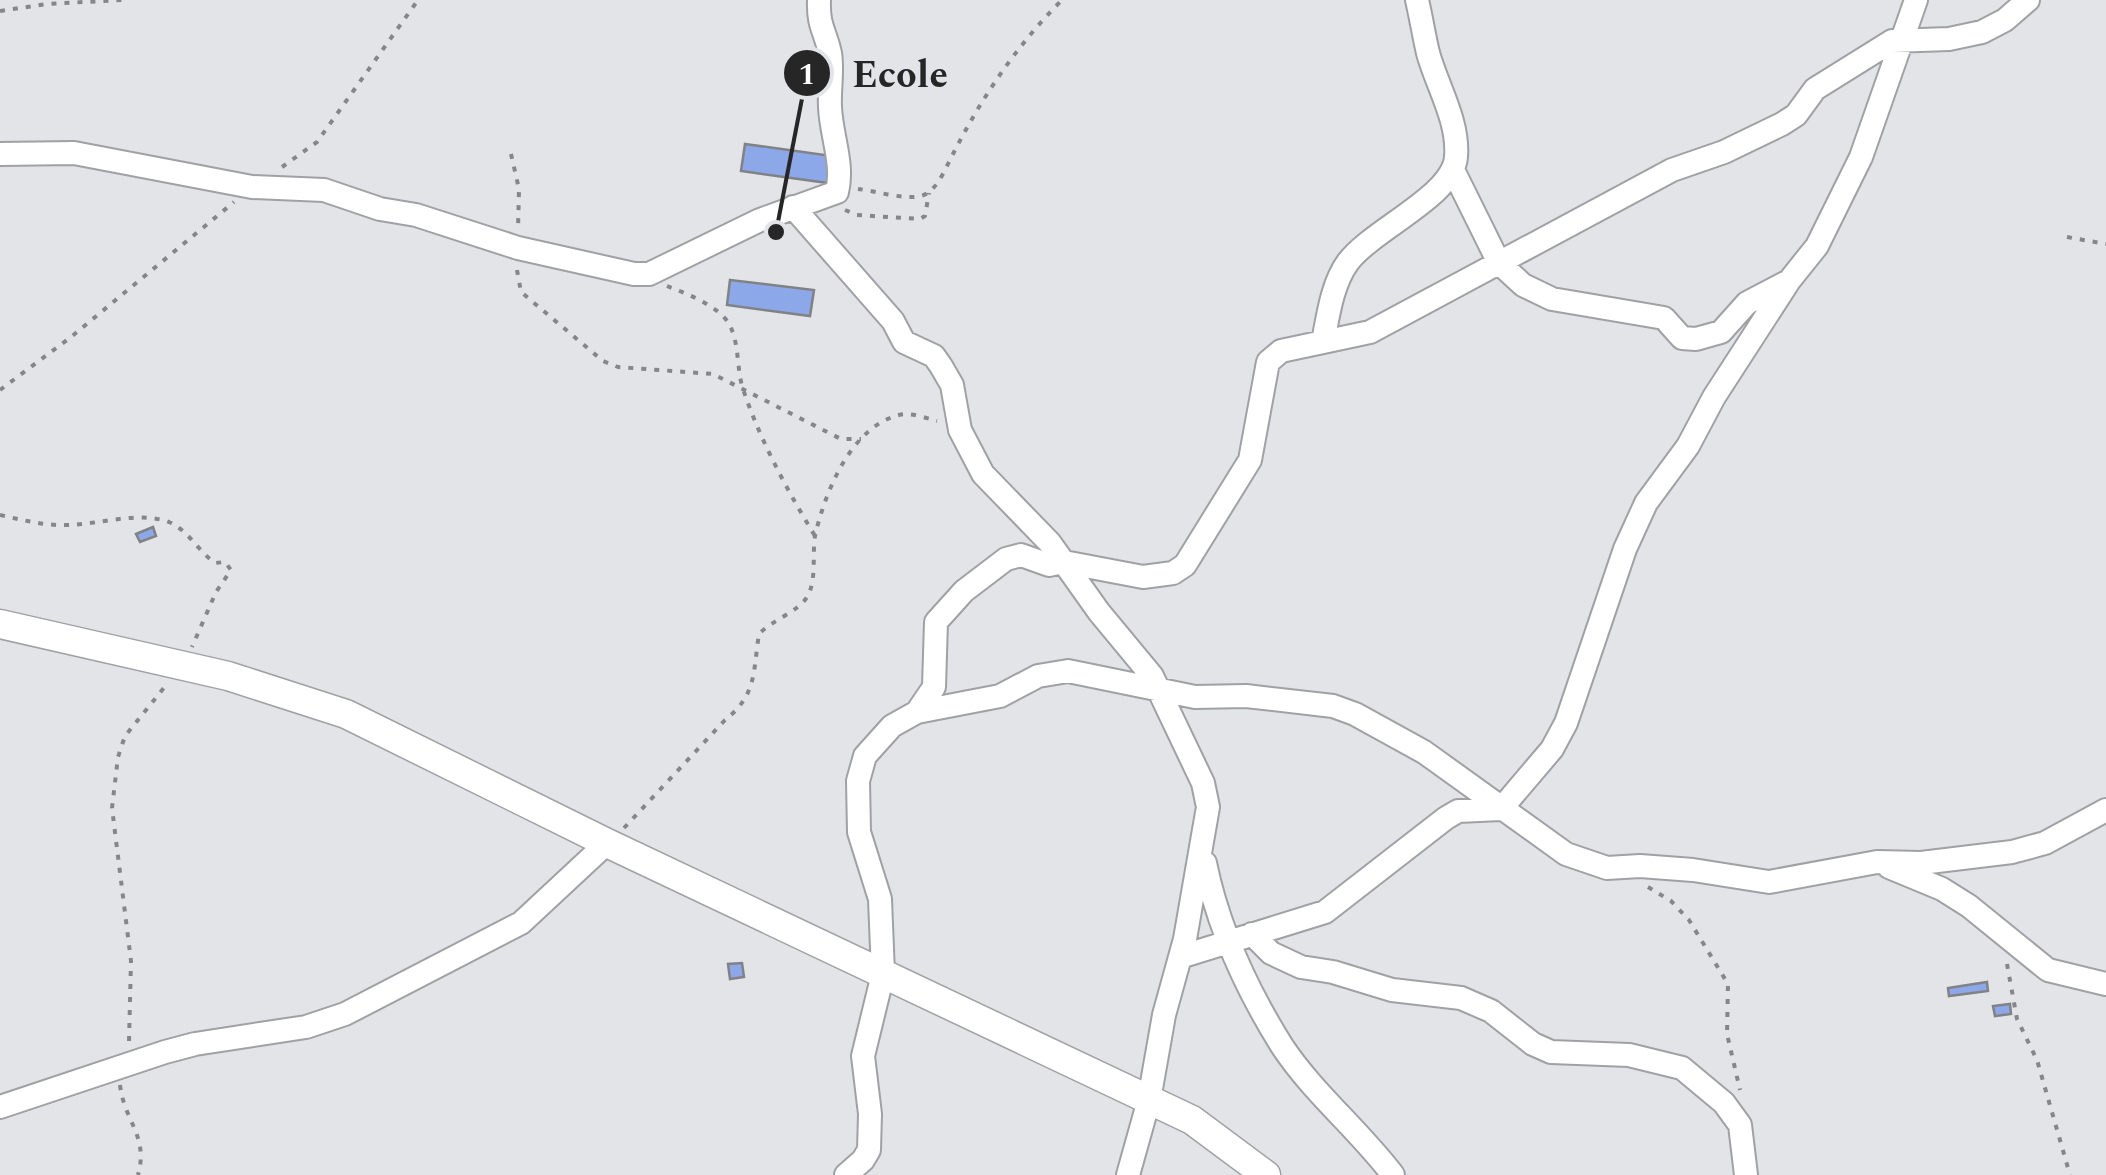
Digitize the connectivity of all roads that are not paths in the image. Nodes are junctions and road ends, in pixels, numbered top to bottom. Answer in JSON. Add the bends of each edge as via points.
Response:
{"nodes":[{"id":1,"x":819,"y":0,"type":"edge"},
{"id":2,"x":1417,"y":0,"type":"edge"},
{"id":3,"x":1916,"y":0,"type":"edge"},
{"id":4,"x":2028,"y":0,"type":"edge"},
{"id":5,"x":1903,"y":40,"type":"junction"},
{"id":6,"x":0,"y":154,"type":"edge"},
{"id":7,"x":1453,"y":170,"type":"junction"},
{"id":8,"x":793,"y":207,"type":"junction"},
{"id":9,"x":1499,"y":263,"type":"junction"},
{"id":10,"x":1788,"y":282,"type":"junction"},
{"id":11,"x":1323,"y":342,"type":"junction"},
{"id":12,"x":1064,"y":562,"type":"junction"},
{"id":13,"x":0,"y":624,"type":"edge"},
{"id":14,"x":1160,"y":690,"type":"junction"},
{"id":15,"x":916,"y":712,"type":"junction"},
{"id":16,"x":1501,"y":808,"type":"junction"},
{"id":17,"x":2106,"y":810,"type":"edge"},
{"id":18,"x":607,"y":843,"type":"junction"},
{"id":19,"x":1202,"y":850,"type":"junction"},
{"id":20,"x":1876,"y":862,"type":"junction"},
{"id":21,"x":1252,"y":934,"type":"junction"},
{"id":22,"x":1228,"y":942,"type":"junction"},
{"id":23,"x":1180,"y":957,"type":"junction"},
{"id":24,"x":883,"y":974,"type":"junction"},
{"id":25,"x":2106,"y":984,"type":"edge"},
{"id":26,"x":1149,"y":1100,"type":"junction"},
{"id":27,"x":0,"y":1107,"type":"edge"},
{"id":28,"x":846,"y":1175,"type":"edge"},
{"id":29,"x":1128,"y":1175,"type":"edge"},
{"id":30,"x":1266,"y":1175,"type":"edge"},
{"id":31,"x":1393,"y":1175,"type":"edge"},
{"id":32,"x":1746,"y":1175,"type":"edge"}],
"edges":[{"from":1,"to":8,"type":"street","via":[[818,22],[832,68],[836,190]]},
{"from":2,"to":7,"type":"street","via":[[1450,117]]},
{"from":3,"to":5,"type":"street"},
{"from":4,"to":5,"type":"street","via":[[1982,32]]},
{"from":5,"to":9,"type":"street","via":[[1815,89],[1782,124],[1672,170]]},
{"from":5,"to":10,"type":"street","via":[[1861,157],[1817,246]]},
{"from":6,"to":8,"type":"street","via":[[74,153],[252,188],[324,190],[518,248],[634,274],[649,274]]},
{"from":7,"to":9,"type":"street"},
{"from":7,"to":11,"type":"street","via":[[1352,258],[1341,273]]},
{"from":8,"to":12,"type":"street","via":[[904,342],[942,366],[960,430],[983,474]]},
{"from":9,"to":10,"type":"street","via":[[1523,286],[1552,299],[1664,318],[1682,338],[1696,339],[1721,332],[1747,303]]},
{"from":9,"to":11,"type":"street","via":[[1370,332]]},
{"from":10,"to":16,"type":"street","via":[[1646,503],[1566,723]]},
{"from":11,"to":12,"type":"street","via":[[1268,362],[1250,460],[1185,565],[1144,578]]},
{"from":12,"to":14,"type":"street"},
{"from":12,"to":15,"type":"street","via":[[1049,565],[1021,554],[1006,558],[964,590],[936,622],[934,687]]},
{"from":13,"to":18,"type":"street","via":[[300,697]]},
{"from":14,"to":15,"type":"street","via":[[1053,671],[1000,696]]},
{"from":14,"to":16,"type":"street","via":[[1333,706],[1424,752]]},
{"from":14,"to":19,"type":"street","via":[[1203,783],[1208,807]]},
{"from":15,"to":24,"type":"street","via":[[874,744],[858,781],[859,832],[880,899]]},
{"from":16,"to":20,"type":"street","via":[[1566,854],[1607,868],[1768,882]]},
{"from":16,"to":21,"type":"street","via":[[1458,811],[1325,912]]},
{"from":17,"to":20,"type":"street","via":[[2046,843],[2012,852],[1921,864]]},
{"from":18,"to":24,"type":"street"},
{"from":18,"to":27,"type":"street","via":[[521,924],[345,1014],[306,1027],[195,1044]]},
{"from":19,"to":22,"type":"street"},
{"from":19,"to":23,"type":"street"},
{"from":20,"to":25,"type":"street","via":[[1942,889],[2048,970]]},
{"from":21,"to":22,"type":"street"},
{"from":21,"to":32,"type":"street","via":[[1271,953],[1302,967],[1392,990],[1461,998],[1491,1010],[1550,1052],[1629,1055],[1682,1068],[1740,1126]]},
{"from":22,"to":23,"type":"street"},
{"from":22,"to":31,"type":"street","via":[[1284,1048]]},
{"from":23,"to":26,"type":"street"},
{"from":24,"to":26,"type":"street"},
{"from":24,"to":28,"type":"street","via":[[863,1056],[868,1150]]},
{"from":26,"to":29,"type":"street"},
{"from":26,"to":30,"type":"street","via":[[1204,1128]]}]}
